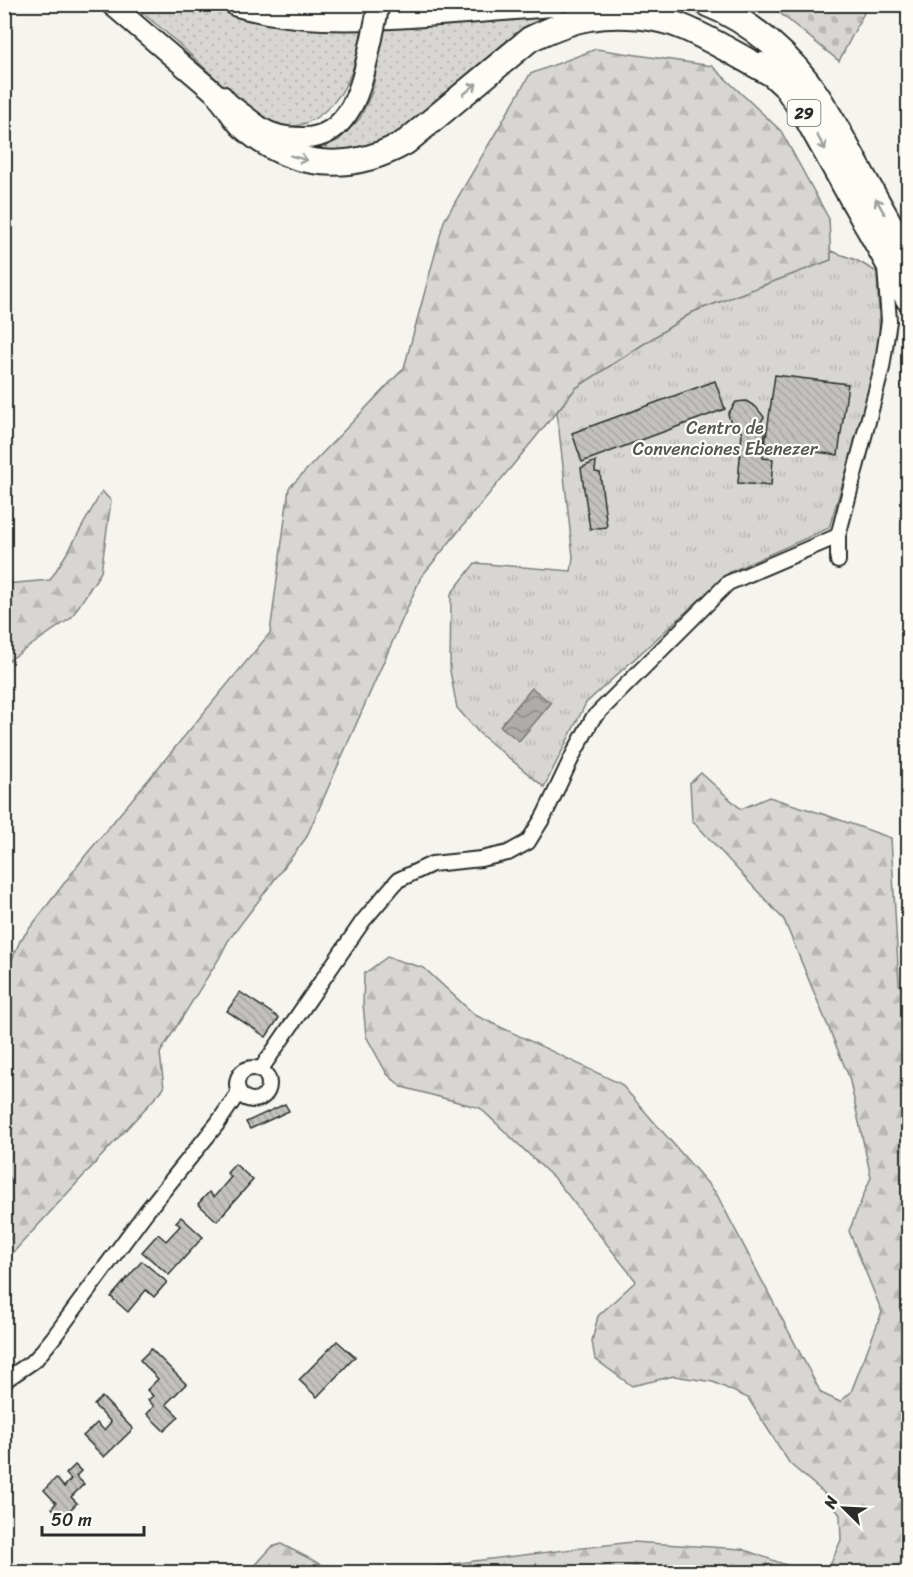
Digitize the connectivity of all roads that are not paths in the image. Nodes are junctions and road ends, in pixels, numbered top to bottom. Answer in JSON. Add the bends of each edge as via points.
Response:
{"nodes":[{"id":1,"x":111,"y":4,"type":"edge"},
{"id":2,"x":237,"y":4,"type":"edge"},
{"id":3,"x":379,"y":4,"type":"edge"},
{"id":4,"x":553,"y":4,"type":"edge"},
{"id":5,"x":628,"y":4,"type":"edge"},
{"id":6,"x":707,"y":4,"type":"edge"},
{"id":7,"x":740,"y":4,"type":"edge"},
{"id":8,"x":774,"y":75,"type":"junction"},
{"id":9,"x":222,"y":98,"type":"junction"},
{"id":10,"x":837,"y":128,"type":"junction"},
{"id":11,"x":885,"y":257,"type":"junction"},
{"id":12,"x":909,"y":257,"type":"edge"},
{"id":13,"x":909,"y":299,"type":"edge"},
{"id":14,"x":838,"y":536,"type":"junction"},
{"id":15,"x":838,"y":561,"type":"dead end"},
{"id":16,"x":261,"y":1069,"type":"junction"},
{"id":17,"x":239,"y":1092,"type":"junction"},
{"id":18,"x":4,"y":1381,"type":"edge"}],
"edges":[{"from":1,"to":9,"type":"main road"},
{"from":2,"to":4,"type":"highway","via":[[277,14],[328,18]]},
{"from":3,"to":9,"type":"main road","bridge":true,"via":[[358,93],[336,126],[317,137],[281,136],[267,132]]},
{"from":5,"to":8,"type":"highway","number":"29","via":[[673,14],[710,28]]},
{"from":6,"to":10,"type":"highway","number":"29","via":[[751,28],[782,54],[817,95]]},
{"from":7,"to":10,"type":"highway","via":[[795,54],[826,101]]},
{"from":9,"to":8,"type":"highway","one_way":true,"via":[[243,126],[270,146],[296,158],[343,163],[372,158],[406,142],[530,39],[590,18],[625,16],[684,27]]},
{"from":8,"to":11,"type":"highway","number":"29","one_way":true,"via":[[806,115]]},
{"from":12,"to":10,"type":"highway","number":"29","one_way":true},
{"from":11,"to":13,"type":"highway","number":"29"},
{"from":11,"to":14,"type":"street","via":[[889,321],[882,368]]},
{"from":14,"to":15,"type":"street"},
{"from":14,"to":16,"type":"street","via":[[728,583],[593,718],[528,842],[508,853],[432,864],[398,880],[363,921]]},
{"from":16,"to":17,"type":"street","via":[[250,1067],[241,1072],[236,1082]]},
{"from":16,"to":17,"type":"street","via":[[268,1077],[267,1092],[253,1100]]},
{"from":17,"to":18,"type":"street","via":[[53,1338],[35,1360]]}]}
